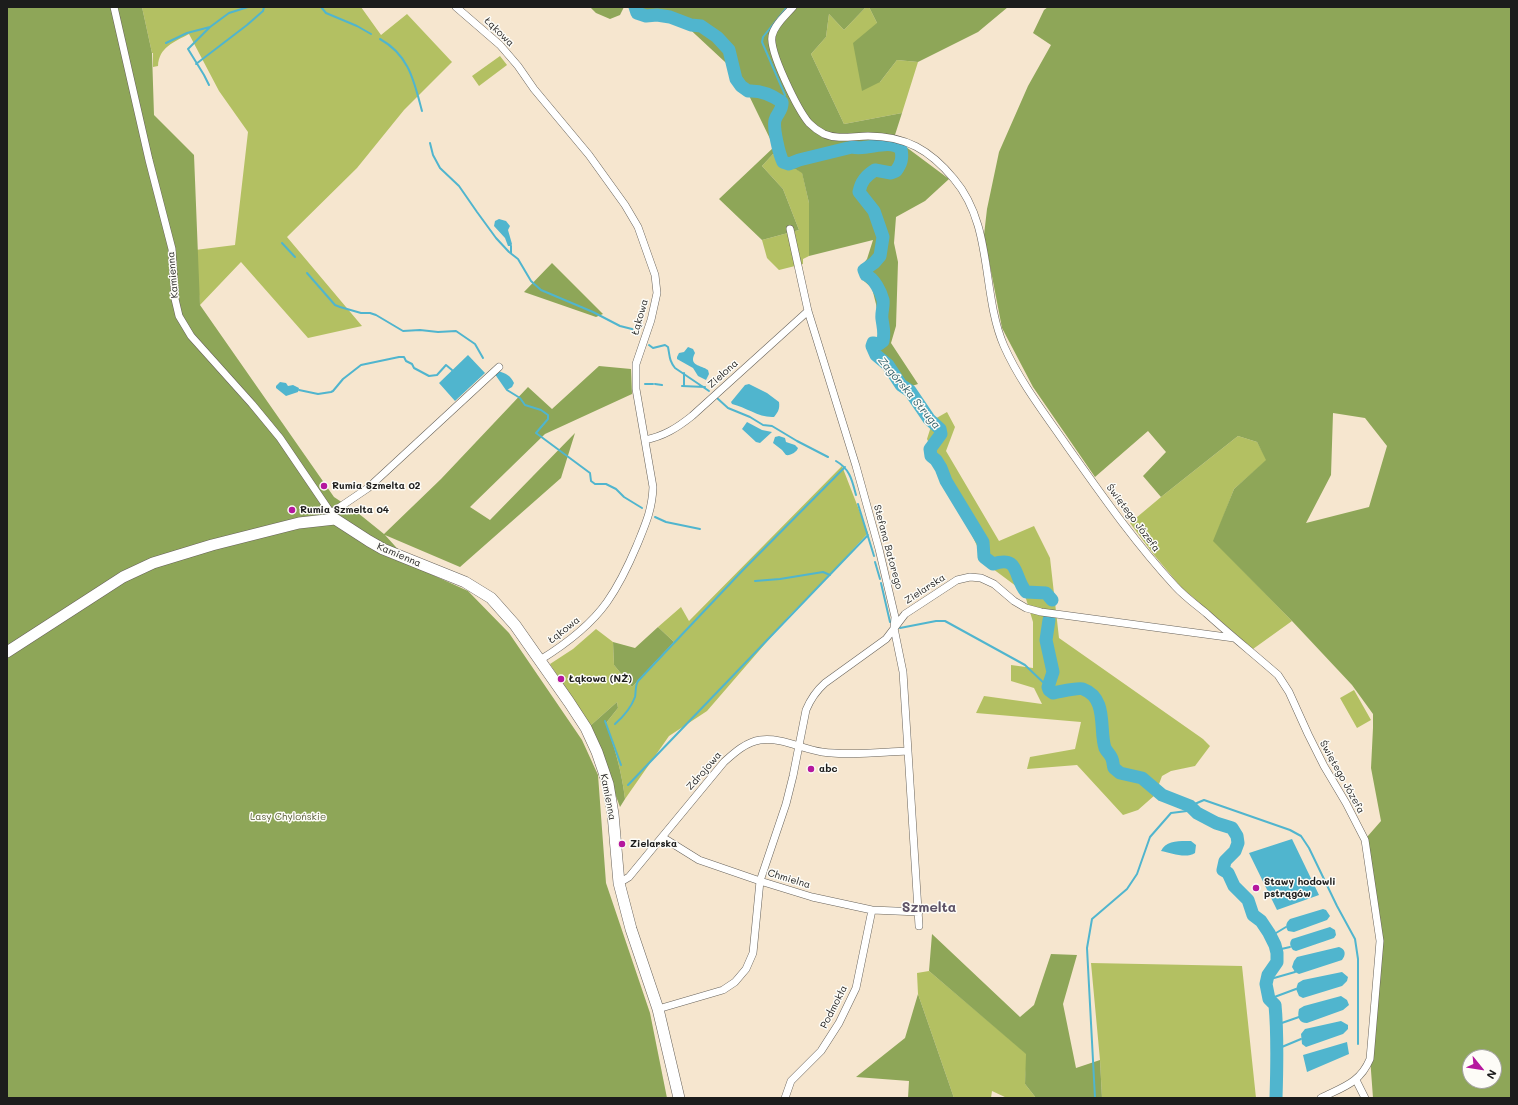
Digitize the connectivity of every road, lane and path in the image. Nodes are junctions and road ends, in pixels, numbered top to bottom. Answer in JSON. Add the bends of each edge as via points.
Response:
{"nodes":[{"id":1,"x":114,"y":7,"type":"edge"},
{"id":2,"x":456,"y":7,"type":"edge"},
{"id":3,"x":793,"y":7,"type":"edge"},
{"id":4,"x":790,"y":230,"type":"dead end"},
{"id":5,"x":808,"y":311,"type":"junction"},
{"id":6,"x":499,"y":367,"type":"dead end"},
{"id":7,"x":645,"y":440,"type":"junction"},
{"id":8,"x":333,"y":516,"type":"junction"},
{"id":9,"x":894,"y":628,"type":"junction"},
{"id":10,"x":1235,"y":639,"type":"junction"},
{"id":11,"x":7,"y":652,"type":"edge"},
{"id":12,"x":540,"y":660,"type":"junction"},
{"id":13,"x":799,"y":747,"type":"junction"},
{"id":14,"x":908,"y":751,"type":"junction"},
{"id":15,"x":662,"y":837,"type":"junction"},
{"id":16,"x":760,"y":881,"type":"junction"},
{"id":17,"x":619,"y":883,"type":"junction"},
{"id":18,"x":872,"y":910,"type":"junction"},
{"id":19,"x":919,"y":912,"type":"junction"},
{"id":20,"x":919,"y":926,"type":"dead end"},
{"id":21,"x":658,"y":1009,"type":"junction"},
{"id":22,"x":1356,"y":1080,"type":"junction"},
{"id":23,"x":679,"y":1098,"type":"edge"},
{"id":24,"x":785,"y":1098,"type":"edge"},
{"id":25,"x":1321,"y":1098,"type":"edge"},
{"id":26,"x":1365,"y":1098,"type":"edge"}],
"edges":[{"from":1,"to":8,"type":"street","name":"Kamienna","via":[[172,249],[175,299],[179,316],[191,336],[280,438]]},
{"from":2,"to":7,"type":"street","name":"Łąkowa","via":[[500,45],[518,66],[589,155],[638,227],[655,275],[657,293],[636,364],[636,389]]},
{"from":3,"to":10,"type":"street","name":"Świętego Józefa","via":[[774,30],[772,42],[799,108],[818,130],[833,137],[882,137],[903,140],[924,152],[953,177],[969,204],[982,237],[991,296],[1000,333],[1027,388],[1152,561],[1177,588]]},
{"from":4,"to":5,"type":"street","name":"Stefana Batorego"},
{"from":5,"to":7,"type":"street","name":"Zielona","via":[[678,428],[660,437]]},
{"from":5,"to":9,"type":"street","name":"Stefana Batorego","via":[[879,549],[895,617]]},
{"from":6,"to":8,"type":"street","via":[[368,488]]},
{"from":7,"to":12,"type":"street","name":"Łąkowa","via":[[653,502],[633,554],[608,602],[566,643]]},
{"from":8,"to":11,"type":"street","via":[[174,556],[146,566],[107,587]]},
{"from":8,"to":12,"type":"street","name":"Kamienna","via":[[383,549],[483,591],[499,605]]},
{"from":9,"to":10,"type":"street","name":"Zielarska","via":[[905,614],[957,580],[970,577],[981,578],[994,584],[1014,601],[1026,608],[1042,612]]},
{"from":9,"to":13,"type":"street","name":"Zielarska","via":[[886,639],[818,689],[810,699]]},
{"from":9,"to":14,"type":"street","name":"Stefana Batorego","via":[[903,672]]},
{"from":10,"to":22,"type":"street","name":"Świętego Józefa","via":[[1278,675],[1289,692],[1321,760],[1364,840],[1380,941],[1370,1059]]},
{"from":12,"to":17,"type":"street","name":"Kamienna","via":[[586,728],[602,764],[611,800]]},
{"from":13,"to":14,"type":"street","name":"Zdrojowa","via":[[848,754]]},
{"from":13,"to":15,"type":"street","name":"Zdrojowa","via":[[774,740],[760,740],[736,752],[724,762]]},
{"from":13,"to":16,"type":"street","name":"Zielarska","via":[[786,804]]},
{"from":14,"to":19,"type":"street","name":"Stefana Batorego"},
{"from":15,"to":16,"type":"street","name":"Chmielna","via":[[699,860]]},
{"from":15,"to":17,"type":"street","name":"Zdrojowa","via":[[629,877]]},
{"from":16,"to":18,"type":"street","name":"Chmielna","via":[[812,897]]},
{"from":16,"to":21,"type":"street","name":"Zielarska","via":[[753,953],[746,969],[735,982],[723,990]]},
{"from":17,"to":21,"type":"street","name":"Kamienna"},
{"from":18,"to":19,"type":"street","name":"Chmielna"},
{"from":18,"to":24,"type":"street","name":"Podmokła","via":[[856,988],[839,1023],[821,1051],[791,1081]]},
{"from":19,"to":20,"type":"street","name":"Stefana Batorego"},
{"from":21,"to":23,"type":"street","name":"Kamienna"},
{"from":22,"to":25,"type":"street","name":"Świętego Józefa"},
{"from":22,"to":26,"type":"street"}]}
